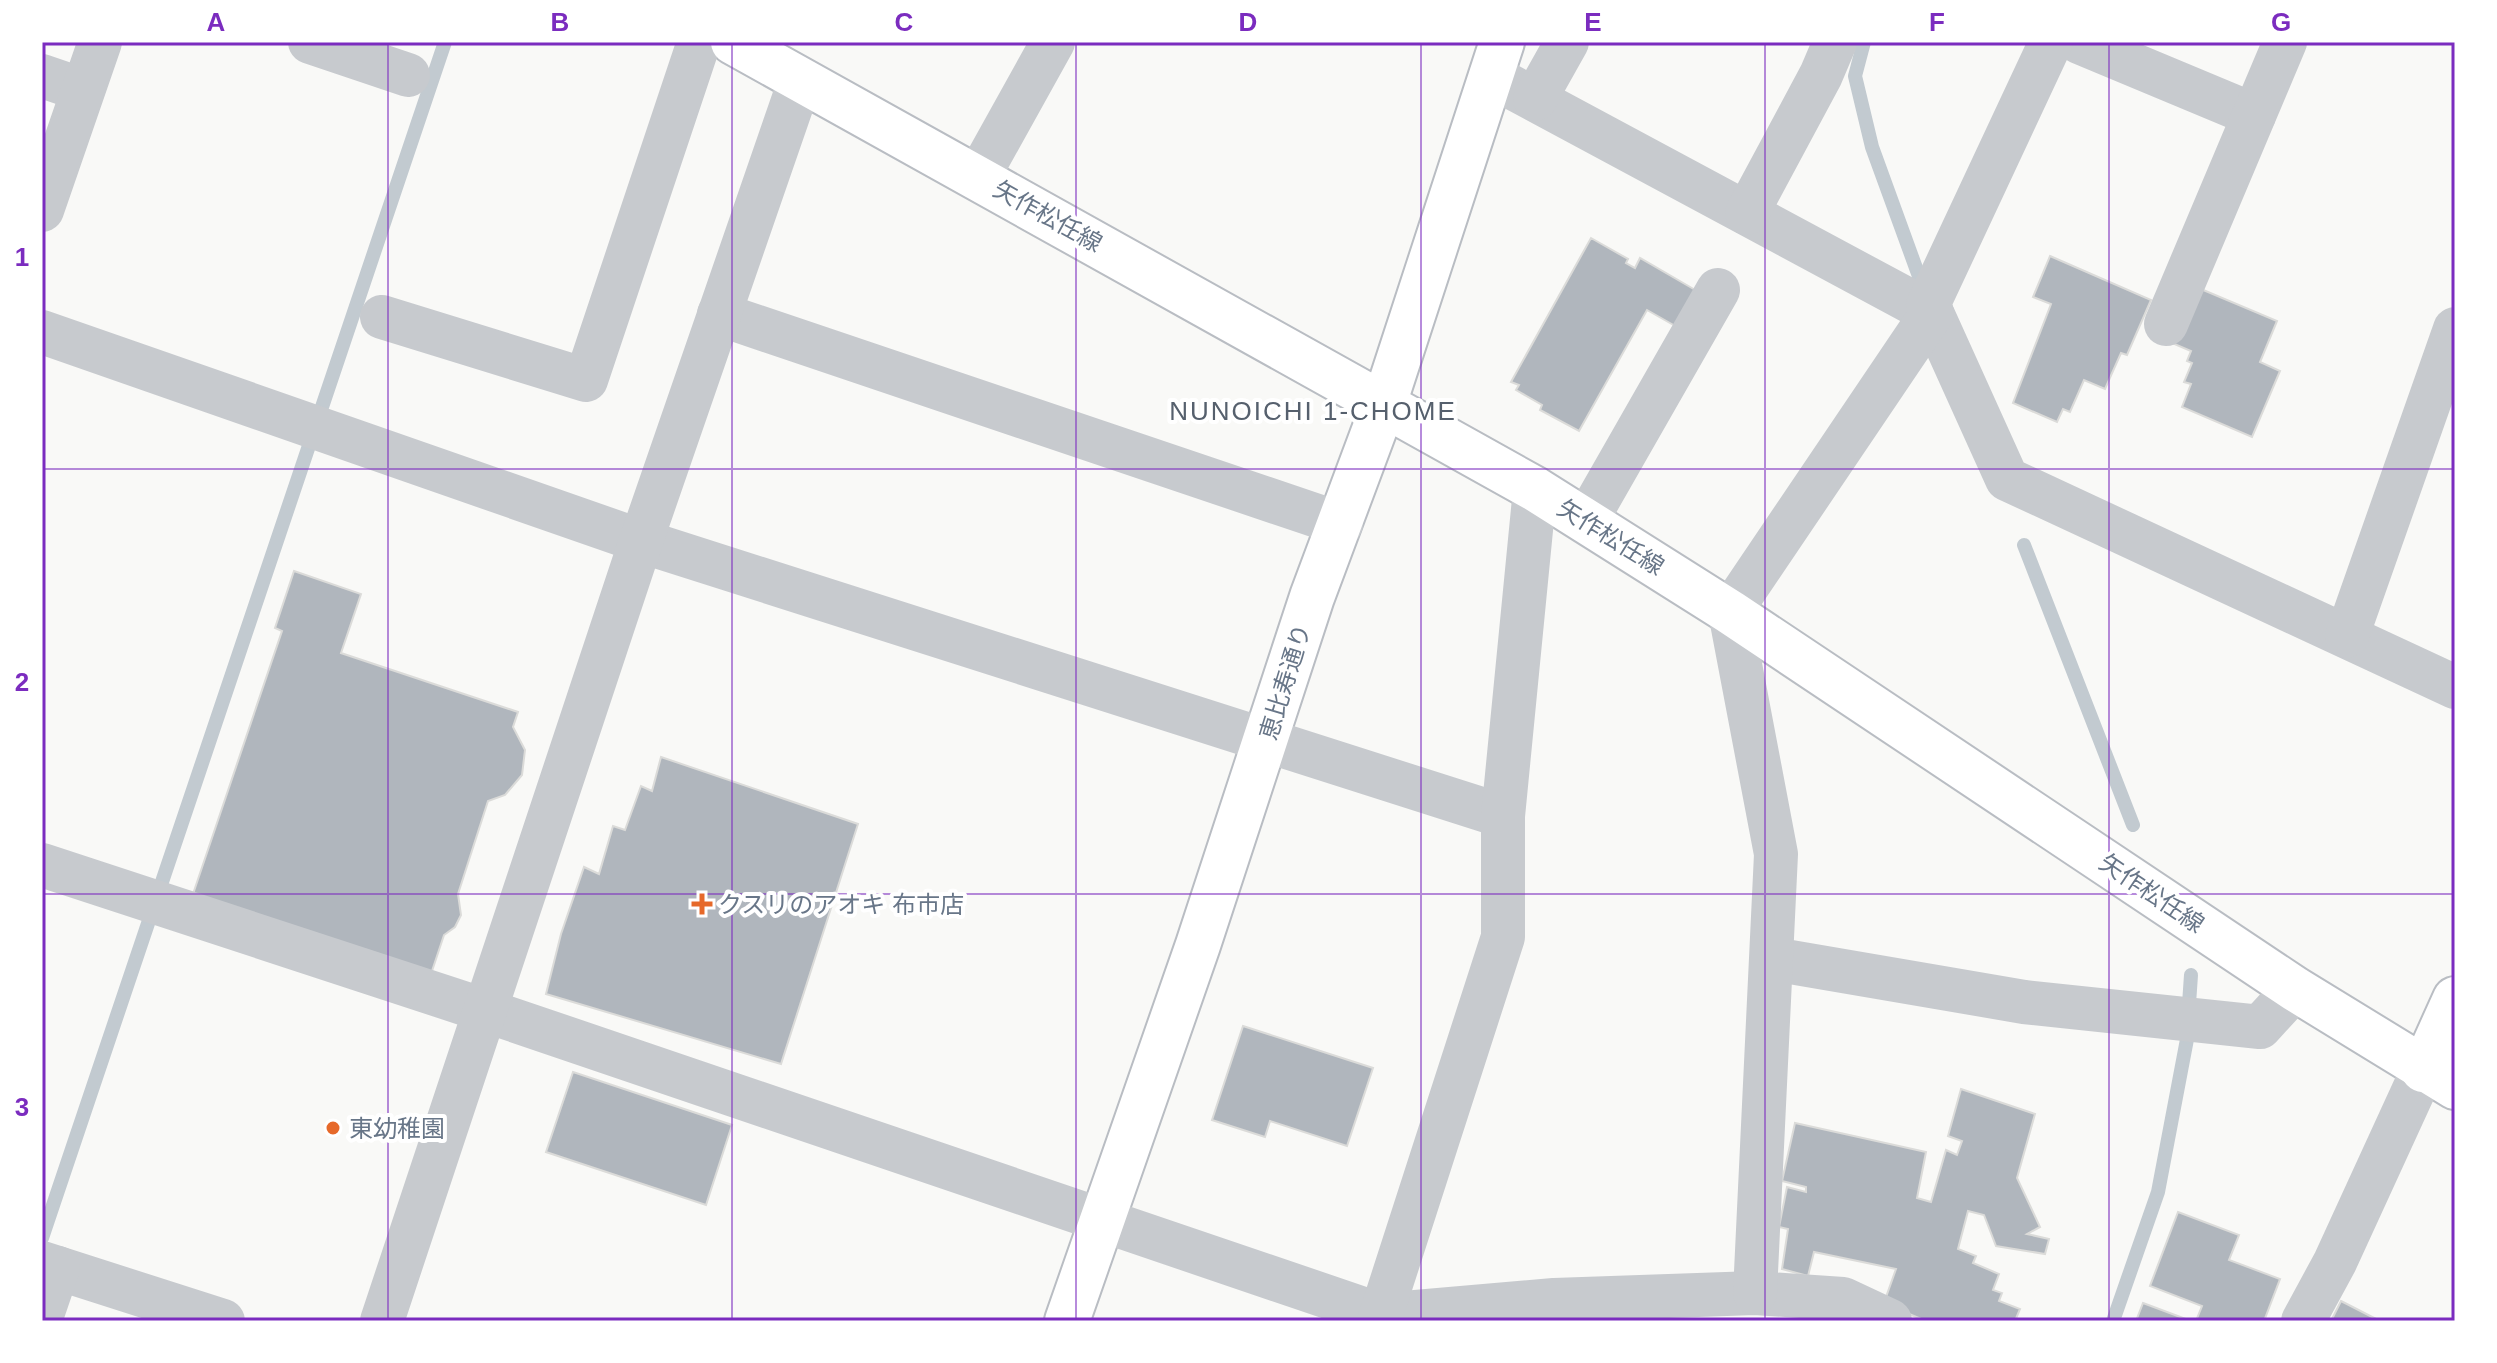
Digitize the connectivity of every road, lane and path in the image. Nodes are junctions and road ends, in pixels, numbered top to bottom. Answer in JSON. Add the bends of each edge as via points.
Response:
{"nodes":[{"id":1,"x":100,"y":42,"type":"edge"},
{"id":2,"x":310,"y":42,"type":"edge"},
{"id":3,"x":699,"y":42,"type":"edge"},
{"id":4,"x":733,"y":42,"type":"edge"},
{"id":5,"x":1053,"y":42,"type":"edge"},
{"id":6,"x":1567,"y":42,"type":"edge"},
{"id":7,"x":1835,"y":42,"type":"edge"},
{"id":8,"x":2051,"y":42,"type":"edge"},
{"id":9,"x":2079,"y":42,"type":"edge"},
{"id":10,"x":2285,"y":42,"type":"edge"},
{"id":11,"x":1496,"y":59,"type":"edge"},
{"id":12,"x":408,"y":75,"type":"dead end"},
{"id":13,"x":42,"y":76,"type":"edge"},
{"id":14,"x":800,"y":81,"type":"junction"},
{"id":15,"x":83,"y":90,"type":"junction"},
{"id":16,"x":1535,"y":99,"type":"junction"},
{"id":17,"x":2254,"y":115,"type":"junction"},
{"id":18,"x":978,"y":177,"type":"junction"},
{"id":19,"x":42,"y":210,"type":"edge"},
{"id":20,"x":1747,"y":213,"type":"junction"},
{"id":21,"x":1718,"y":290,"type":"dead end"},
{"id":22,"x":1932,"y":313,"type":"junction"},
{"id":23,"x":719,"y":314,"type":"junction"},
{"id":24,"x":382,"y":317,"type":"dead end"},
{"id":25,"x":2166,"y":324,"type":"dead end"},
{"id":26,"x":2455,"y":329,"type":"edge"},
{"id":27,"x":42,"y":332,"type":"edge"},
{"id":28,"x":1384,"y":404,"type":"junction"},
{"id":29,"x":1535,"y":489,"type":"junction"},
{"id":30,"x":1586,"y":521,"type":"junction"},
{"id":31,"x":1341,"y":524,"type":"junction"},
{"id":32,"x":641,"y":541,"type":"junction"},
{"id":33,"x":1730,"y":612,"type":"junction"},
{"id":34,"x":2347,"y":636,"type":"junction"},
{"id":35,"x":2455,"y":687,"type":"edge"},
{"id":36,"x":1268,"y":738,"type":"junction"},
{"id":37,"x":1503,"y":816,"type":"junction"},
{"id":38,"x":42,"y":865,"type":"edge"},
{"id":39,"x":1773,"y":959,"type":"junction"},
{"id":40,"x":2295,"y":989,"type":"junction"},
{"id":41,"x":2455,"y":999,"type":"edge"},
{"id":42,"x":487,"y":1011,"type":"junction"},
{"id":43,"x":2439,"y":1078,"type":"edge"},
{"id":44,"x":1101,"y":1222,"type":"junction"},
{"id":45,"x":50,"y":1266,"type":"edge"},
{"id":46,"x":1755,"y":1293,"type":"junction"},
{"id":47,"x":42,"y":1315,"type":"edge"},
{"id":48,"x":1380,"y":1318,"type":"edge"},
{"id":49,"x":223,"y":1321,"type":"edge"},
{"id":50,"x":382,"y":1321,"type":"edge"},
{"id":51,"x":1067,"y":1321,"type":"edge"},
{"id":52,"x":1890,"y":1321,"type":"edge"},
{"id":53,"x":2303,"y":1321,"type":"edge"}],
"edges":[{"from":1,"to":15,"type":"street"},
{"from":2,"to":12,"type":"street"},
{"from":3,"to":24,"type":"street","via":[[586,380]]},
{"from":4,"to":14,"type":"main road","name":"矢作松任線"},
{"from":5,"to":18,"type":"street"},
{"from":6,"to":16,"type":"street"},
{"from":7,"to":20,"type":"street"},
{"from":8,"to":22,"type":"street","via":[[1928,305]]},
{"from":9,"to":17,"type":"street"},
{"from":10,"to":17,"type":"street"},
{"from":11,"to":16,"type":"street"},
{"from":11,"to":28,"type":"main road","name":"恵比寿通り"},
{"from":13,"to":15,"type":"street"},
{"from":14,"to":18,"type":"main road","name":"矢作松任線"},
{"from":14,"to":23,"type":"street"},
{"from":15,"to":19,"type":"street"},
{"from":16,"to":20,"type":"street"},
{"from":17,"to":25,"type":"street"},
{"from":18,"to":28,"type":"main road","name":"矢作松任線"},
{"from":20,"to":22,"type":"street"},
{"from":21,"to":30,"type":"street"},
{"from":22,"to":33,"type":"street"},
{"from":22,"to":34,"type":"street","via":[[2007,479]]},
{"from":23,"to":31,"type":"street"},
{"from":23,"to":32,"type":"street"},
{"from":26,"to":34,"type":"street"},
{"from":27,"to":32,"type":"street"},
{"from":28,"to":29,"type":"main road","name":"矢作松任線"},
{"from":28,"to":31,"type":"main road","name":"恵比寿通り"},
{"from":29,"to":30,"type":"main road","name":"矢作松任線"},
{"from":29,"to":37,"type":"street"},
{"from":30,"to":33,"type":"main road","name":"矢作松任線"},
{"from":31,"to":36,"type":"main road","name":"恵比寿通り"},
{"from":32,"to":36,"type":"street"},
{"from":32,"to":42,"type":"street"},
{"from":33,"to":39,"type":"street","via":[[1776,854]]},
{"from":33,"to":40,"type":"main road","name":"矢作松任線"},
{"from":34,"to":35,"type":"street"},
{"from":36,"to":37,"type":"street"},
{"from":36,"to":44,"type":"main road","name":"恵比寿通り"},
{"from":37,"to":48,"type":"street","via":[[1503,937]]},
{"from":38,"to":42,"type":"street"},
{"from":39,"to":40,"type":"street","via":[[2024,1002],[2260,1027]]},
{"from":39,"to":46,"type":"street"},
{"from":40,"to":43,"type":"main road","name":"矢作松任線"},
{"from":41,"to":43,"type":"main road"},
{"from":42,"to":44,"type":"street"},
{"from":42,"to":50,"type":"street"},
{"from":43,"to":53,"type":"street"},
{"from":44,"to":48,"type":"street"},
{"from":44,"to":51,"type":"main road","name":"恵比寿通り"},
{"from":45,"to":47,"type":"street"},
{"from":45,"to":49,"type":"street"},
{"from":46,"to":48,"type":"street","via":[[1554,1300]]},
{"from":46,"to":52,"type":"street","via":[[1843,1299]]}]}
